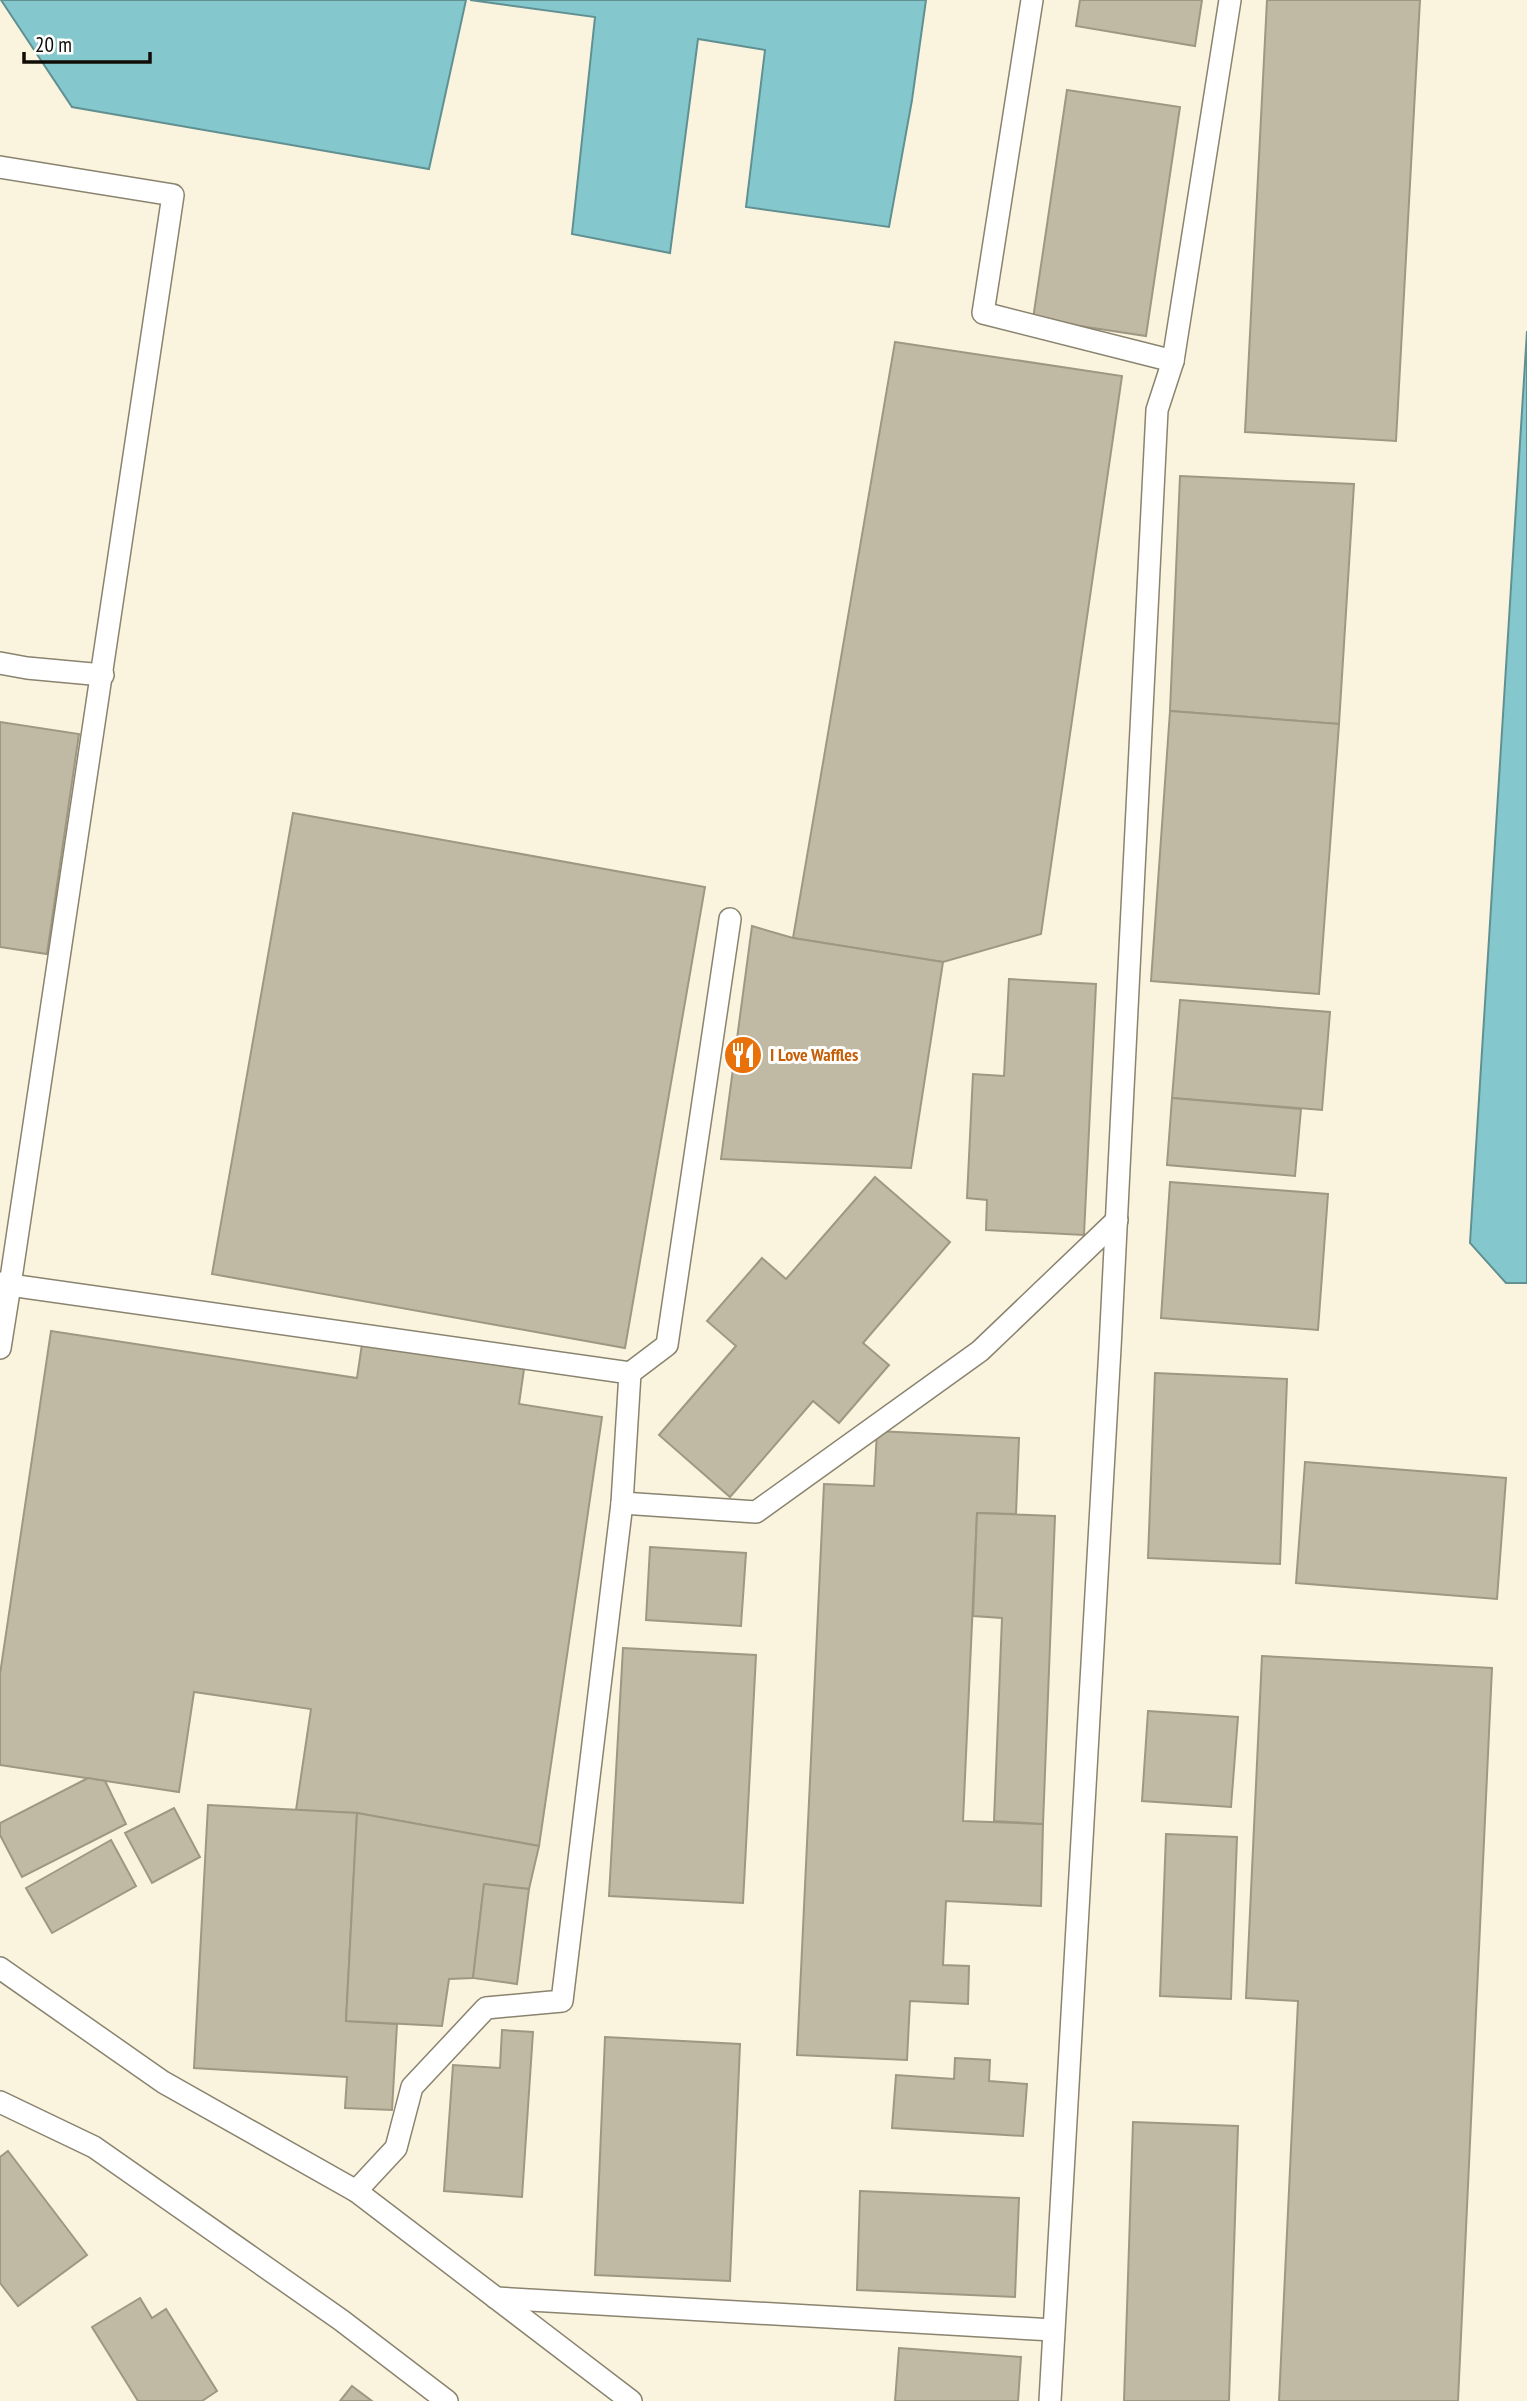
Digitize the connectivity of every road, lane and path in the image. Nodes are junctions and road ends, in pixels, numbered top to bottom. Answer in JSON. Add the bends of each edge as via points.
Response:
{"nodes":[{"id":1,"x":1032,"y":0,"type":"edge"},
{"id":2,"x":1230,"y":0,"type":"edge"},
{"id":3,"x":0,"y":167,"type":"edge"},
{"id":4,"x":1174,"y":360,"type":"junction"},
{"id":5,"x":0,"y":663,"type":"edge"},
{"id":6,"x":103,"y":675,"type":"junction"},
{"id":7,"x":730,"y":919,"type":"dead end"},
{"id":8,"x":1117,"y":1220,"type":"junction"},
{"id":9,"x":5,"y":1284,"type":"edge"},
{"id":10,"x":0,"y":1348,"type":"edge"},
{"id":11,"x":630,"y":1373,"type":"junction"},
{"id":12,"x":622,"y":1503,"type":"junction"},
{"id":13,"x":0,"y":1968,"type":"edge"},
{"id":14,"x":0,"y":2102,"type":"edge"},
{"id":15,"x":356,"y":2191,"type":"junction"},
{"id":16,"x":496,"y":2298,"type":"junction"},
{"id":17,"x":1053,"y":2330,"type":"junction"},
{"id":18,"x":447,"y":2401,"type":"edge"},
{"id":19,"x":631,"y":2401,"type":"edge"},
{"id":20,"x":1050,"y":2401,"type":"edge"}],
"edges":[{"from":1,"to":4,"type":"lane","via":[[983,313]]},
{"from":2,"to":4,"type":"lane"},
{"from":3,"to":6,"type":"lane","via":[[173,195]]},
{"from":4,"to":8,"type":"lane","via":[[1157,410]]},
{"from":5,"to":6,"type":"lane"},
{"from":6,"to":9,"type":"lane"},
{"from":7,"to":11,"type":"lane","via":[[667,1345]]},
{"from":8,"to":12,"type":"lane","via":[[980,1351],[757,1512]]},
{"from":8,"to":17,"type":"lane"},
{"from":9,"to":10,"type":"lane"},
{"from":9,"to":11,"type":"lane"},
{"from":11,"to":12,"type":"lane"},
{"from":12,"to":15,"type":"lane","via":[[562,2001],[486,2008],[412,2087],[396,2148]]},
{"from":13,"to":15,"type":"lane","via":[[163,2082]]},
{"from":14,"to":18,"type":"lane","via":[[94,2147],[341,2319]]},
{"from":15,"to":16,"type":"lane"},
{"from":16,"to":17,"type":"lane"},
{"from":16,"to":19,"type":"lane"},
{"from":17,"to":20,"type":"lane"}]}
